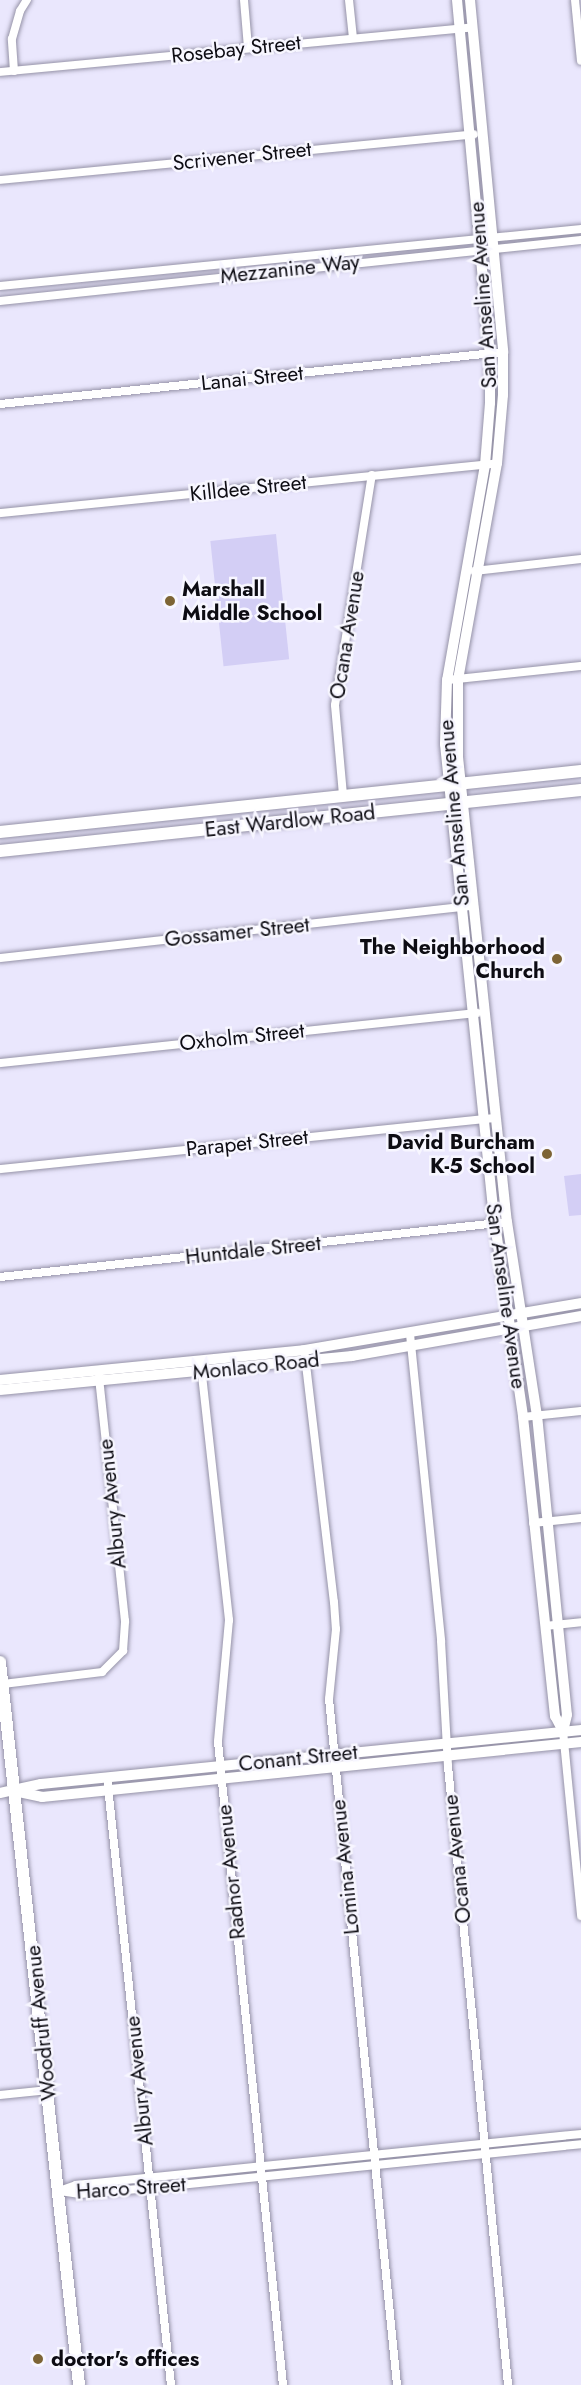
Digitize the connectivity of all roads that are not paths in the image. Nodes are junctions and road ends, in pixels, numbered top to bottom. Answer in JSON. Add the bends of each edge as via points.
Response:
{"nodes":[{"id":1,"x":27,"y":0,"type":"edge"},
{"id":2,"x":244,"y":0,"type":"edge"},
{"id":3,"x":349,"y":0,"type":"edge"},
{"id":4,"x":457,"y":0,"type":"edge"},
{"id":5,"x":470,"y":0,"type":"edge"},
{"id":6,"x":575,"y":0,"type":"edge"},
{"id":7,"x":473,"y":27,"type":"junction"},
{"id":8,"x":460,"y":28,"type":"junction"},
{"id":9,"x":352,"y":37,"type":"junction"},
{"id":10,"x":248,"y":48,"type":"junction"},
{"id":11,"x":581,"y":61,"type":"edge"},
{"id":12,"x":14,"y":71,"type":"junction"},
{"id":13,"x":0,"y":72,"type":"edge"},
{"id":14,"x":483,"y":133,"type":"junction"},
{"id":15,"x":471,"y":134,"type":"junction"},
{"id":16,"x":0,"y":180,"type":"edge"},
{"id":17,"x":581,"y":228,"type":"edge"},
{"id":18,"x":493,"y":236,"type":"junction"},
{"id":19,"x":479,"y":237,"type":"junction"},
{"id":20,"x":581,"y":240,"type":"edge"},
{"id":21,"x":494,"y":248,"type":"junction"},
{"id":22,"x":481,"y":249,"type":"junction"},
{"id":23,"x":179,"y":267,"type":"junction"},
{"id":24,"x":181,"y":280,"type":"junction"},
{"id":25,"x":0,"y":286,"type":"edge"},
{"id":26,"x":0,"y":301,"type":"edge"},
{"id":27,"x":503,"y":352,"type":"junction"},
{"id":28,"x":490,"y":354,"type":"junction"},
{"id":29,"x":0,"y":404,"type":"edge"},
{"id":30,"x":491,"y":464,"type":"junction"},
{"id":31,"x":372,"y":475,"type":"junction"},
{"id":32,"x":0,"y":513,"type":"edge"},
{"id":33,"x":581,"y":560,"type":"edge"},
{"id":34,"x":472,"y":571,"type":"junction"},
{"id":35,"x":581,"y":666,"type":"edge"},
{"id":36,"x":453,"y":680,"type":"junction"},
{"id":37,"x":581,"y":771,"type":"edge"},
{"id":38,"x":566,"y":773,"type":"junction"},
{"id":39,"x":455,"y":785,"type":"junction"},
{"id":40,"x":575,"y":791,"type":"edge"},
{"id":41,"x":343,"y":795,"type":"junction"},
{"id":42,"x":457,"y":803,"type":"junction"},
{"id":43,"x":0,"y":832,"type":"edge"},
{"id":44,"x":0,"y":851,"type":"edge"},
{"id":45,"x":474,"y":906,"type":"junction"},
{"id":46,"x":462,"y":908,"type":"junction"},
{"id":47,"x":0,"y":958,"type":"edge"},
{"id":48,"x":485,"y":1012,"type":"junction"},
{"id":49,"x":472,"y":1013,"type":"junction"},
{"id":50,"x":0,"y":1063,"type":"edge"},
{"id":51,"x":495,"y":1118,"type":"junction"},
{"id":52,"x":483,"y":1119,"type":"junction"},
{"id":53,"x":0,"y":1169,"type":"edge"},
{"id":54,"x":507,"y":1222,"type":"junction"},
{"id":55,"x":495,"y":1224,"type":"junction"},
{"id":56,"x":0,"y":1277,"type":"edge"},
{"id":57,"x":581,"y":1303,"type":"edge"},
{"id":58,"x":520,"y":1314,"type":"junction"},
{"id":59,"x":581,"y":1316,"type":"edge"},
{"id":60,"x":508,"y":1317,"type":"junction"},
{"id":61,"x":517,"y":1328,"type":"junction"},
{"id":62,"x":410,"y":1334,"type":"junction"},
{"id":63,"x":411,"y":1347,"type":"junction"},
{"id":64,"x":304,"y":1350,"type":"junction"},
{"id":65,"x":201,"y":1360,"type":"junction"},
{"id":66,"x":306,"y":1362,"type":"junction"},
{"id":67,"x":98,"y":1369,"type":"junction"},
{"id":68,"x":202,"y":1372,"type":"junction"},
{"id":69,"x":0,"y":1380,"type":"edge"},
{"id":70,"x":100,"y":1382,"type":"junction"},
{"id":71,"x":0,"y":1390,"type":"edge"},
{"id":72,"x":581,"y":1411,"type":"edge"},
{"id":73,"x":537,"y":1415,"type":"junction"},
{"id":74,"x":523,"y":1417,"type":"junction"},
{"id":75,"x":581,"y":1518,"type":"edge"},
{"id":76,"x":548,"y":1521,"type":"junction"},
{"id":77,"x":533,"y":1523,"type":"junction"},
{"id":78,"x":581,"y":1622,"type":"edge"},
{"id":79,"x":558,"y":1624,"type":"junction"},
{"id":80,"x":545,"y":1626,"type":"junction"},
{"id":81,"x":0,"y":1662,"type":"edge"},
{"id":82,"x":3,"y":1684,"type":"junction"},
{"id":83,"x":581,"y":1730,"type":"edge"},
{"id":84,"x":563,"y":1731,"type":"junction"},
{"id":85,"x":581,"y":1742,"type":"edge"},
{"id":86,"x":446,"y":1743,"type":"junction"},
{"id":87,"x":564,"y":1744,"type":"junction"},
{"id":88,"x":447,"y":1755,"type":"junction"},
{"id":89,"x":335,"y":1760,"type":"junction"},
{"id":90,"x":220,"y":1766,"type":"junction"},
{"id":91,"x":107,"y":1777,"type":"junction"},
{"id":92,"x":221,"y":1778,"type":"junction"},
{"id":93,"x":108,"y":1790,"type":"junction"},
{"id":94,"x":16,"y":1791,"type":"junction"},
{"id":95,"x":0,"y":1793,"type":"edge"},
{"id":96,"x":581,"y":1916,"type":"edge"},
{"id":97,"x":48,"y":2090,"type":"junction"},
{"id":98,"x":0,"y":2095,"type":"edge"},
{"id":99,"x":581,"y":2134,"type":"edge"},
{"id":100,"x":581,"y":2144,"type":"edge"},
{"id":101,"x":486,"y":2148,"type":"junction"},
{"id":102,"x":374,"y":2159,"type":"junction"},
{"id":103,"x":261,"y":2167,"type":"junction"},
{"id":104,"x":263,"y":2177,"type":"junction"},
{"id":105,"x":149,"y":2178,"type":"junction"},
{"id":106,"x":150,"y":2188,"type":"junction"},
{"id":107,"x":59,"y":2191,"type":"junction"},
{"id":108,"x":79,"y":2385,"type":"edge"},
{"id":109,"x":171,"y":2385,"type":"edge"},
{"id":110,"x":283,"y":2385,"type":"edge"},
{"id":111,"x":397,"y":2385,"type":"edge"},
{"id":112,"x":508,"y":2385,"type":"edge"}],
"edges":[{"from":1,"to":12,"type":"street","via":[[12,39]]},
{"from":2,"to":10,"type":"street"},
{"from":3,"to":9,"type":"street"},
{"from":4,"to":8,"type":"street","name":"San Anseline Avenue"},
{"from":5,"to":7,"type":"street","name":"San Anseline Avenue"},
{"from":6,"to":11,"type":"street"},
{"from":7,"to":8,"type":"street","name":"Rosebay Street"},
{"from":7,"to":14,"type":"street","name":"San Anseline Avenue"},
{"from":8,"to":9,"type":"street","name":"Rosebay Street"},
{"from":8,"to":15,"type":"street","name":"San Anseline Avenue"},
{"from":9,"to":10,"type":"street","name":"Rosebay Street"},
{"from":10,"to":12,"type":"street","name":"Rosebay Street"},
{"from":12,"to":13,"type":"street","name":"Rosebay Street"},
{"from":14,"to":15,"type":"street","name":"Scrivener Street"},
{"from":14,"to":18,"type":"street","name":"San Anseline Avenue"},
{"from":15,"to":16,"type":"street","name":"Scrivener Street"},
{"from":15,"to":19,"type":"street","name":"San Anseline Avenue"},
{"from":17,"to":18,"type":"street","name":"Mezzanine Way"},
{"from":18,"to":19,"type":"street","name":"Mezzanine Way"},
{"from":18,"to":21,"type":"street","name":"San Anseline Avenue"},
{"from":19,"to":22,"type":"street","name":"San Anseline Avenue"},
{"from":19,"to":23,"type":"street","name":"Mezzanine Way"},
{"from":20,"to":21,"type":"street","name":"Mezzanine Way"},
{"from":21,"to":22,"type":"street","name":"Mezzanine Way"},
{"from":21,"to":27,"type":"street","name":"San Anseline Avenue"},
{"from":22,"to":24,"type":"street","name":"Mezzanine Way"},
{"from":22,"to":28,"type":"street","name":"San Anseline Avenue"},
{"from":23,"to":24,"type":"street"},
{"from":23,"to":25,"type":"street","name":"Mezzanine Way"},
{"from":24,"to":26,"type":"street","name":"Mezzanine Way"},
{"from":27,"to":28,"type":"street","name":"Lanai Street"},
{"from":27,"to":30,"type":"street","name":"San Anseline Avenue"},
{"from":28,"to":29,"type":"street","name":"Lanai Street"},
{"from":28,"to":30,"type":"street","name":"San Anseline Avenue"},
{"from":30,"to":31,"type":"street","name":"Killdee Street"},
{"from":30,"to":34,"type":"street","name":"San Anseline Avenue"},
{"from":31,"to":32,"type":"street","name":"Killdee Street"},
{"from":31,"to":41,"type":"street","name":"Ocana Avenue","via":[[335,705]]},
{"from":33,"to":34,"type":"street"},
{"from":34,"to":36,"type":"street","name":"San Anseline Avenue"},
{"from":35,"to":36,"type":"street"},
{"from":36,"to":39,"type":"street","name":"San Anseline Avenue"},
{"from":37,"to":38,"type":"main road","name":"East Wardlow Road"},
{"from":38,"to":39,"type":"main road","name":"East Wardlow Road"},
{"from":38,"to":40,"type":"main road"},
{"from":39,"to":41,"type":"main road","name":"East Wardlow Road"},
{"from":39,"to":42,"type":"street","name":"San Anseline Avenue"},
{"from":40,"to":42,"type":"main road","name":"East Wardlow Road"},
{"from":41,"to":43,"type":"main road","name":"East Wardlow Road"},
{"from":42,"to":44,"type":"main road","name":"East Wardlow Road"},
{"from":42,"to":45,"type":"street","name":"San Anseline Avenue"},
{"from":42,"to":46,"type":"street","name":"San Anseline Avenue"},
{"from":45,"to":46,"type":"street","name":"Gossamer Street"},
{"from":45,"to":48,"type":"street","name":"San Anseline Avenue"},
{"from":46,"to":47,"type":"street","name":"Gossamer Street"},
{"from":46,"to":49,"type":"street","name":"San Anseline Avenue"},
{"from":48,"to":49,"type":"street","name":"Oxholm Street"},
{"from":48,"to":51,"type":"street","name":"San Anseline Avenue"},
{"from":49,"to":50,"type":"street","name":"Oxholm Street"},
{"from":49,"to":52,"type":"street","name":"San Anseline Avenue"},
{"from":51,"to":52,"type":"street","name":"Parapet Street"},
{"from":51,"to":54,"type":"street","name":"San Anseline Avenue"},
{"from":52,"to":53,"type":"street","name":"Parapet Street"},
{"from":52,"to":55,"type":"street","name":"San Anseline Avenue"},
{"from":54,"to":55,"type":"street","name":"Huntdale Street"},
{"from":54,"to":58,"type":"street","name":"San Anseline Avenue"},
{"from":55,"to":56,"type":"street","name":"Huntdale Street"},
{"from":55,"to":60,"type":"street","name":"San Anseline Avenue"},
{"from":57,"to":58,"type":"street","name":"Monlaco Road"},
{"from":58,"to":60,"type":"street","name":"Monlaco Road"},
{"from":58,"to":61,"type":"street","name":"San Anseline Avenue"},
{"from":59,"to":61,"type":"street","name":"Monlaco Road"},
{"from":60,"to":61,"type":"street","name":"San Anseline Avenue"},
{"from":60,"to":62,"type":"street","name":"Monlaco Road"},
{"from":61,"to":63,"type":"street","name":"Monlaco Road"},
{"from":61,"to":73,"type":"street","name":"San Anseline Avenue"},
{"from":61,"to":74,"type":"street","name":"San Anseline Avenue"},
{"from":62,"to":63,"type":"street","name":"Ocana Avenue"},
{"from":62,"to":64,"type":"street","name":"Monlaco Road"},
{"from":63,"to":66,"type":"street","name":"Monlaco Road"},
{"from":63,"to":86,"type":"street","name":"Ocana Avenue","via":[[441,1641]]},
{"from":64,"to":65,"type":"street","name":"Monlaco Road"},
{"from":64,"to":66,"type":"street","name":"Lomina Avenue"},
{"from":65,"to":67,"type":"street","name":"Monlaco Road"},
{"from":65,"to":68,"type":"street","name":"Radnor Avenue"},
{"from":66,"to":68,"type":"street","name":"Monlaco Road"},
{"from":66,"to":89,"type":"street","name":"Lomina Avenue","via":[[336,1629],[329,1699]]},
{"from":67,"to":69,"type":"street","name":"Monlaco Road"},
{"from":67,"to":70,"type":"street","name":"Albury Avenue"},
{"from":68,"to":70,"type":"street","name":"Monlaco Road"},
{"from":68,"to":90,"type":"street","name":"Radnor Avenue","via":[[229,1620],[229,1651],[218,1713]]},
{"from":70,"to":71,"type":"street","name":"Monlaco Road"},
{"from":70,"to":82,"type":"street","name":"Albury Avenue","via":[[123,1651],[102,1672]]},
{"from":72,"to":73,"type":"street"},
{"from":73,"to":74,"type":"street"},
{"from":73,"to":76,"type":"street","name":"San Anseline Avenue"},
{"from":74,"to":77,"type":"street","name":"San Anseline Avenue"},
{"from":75,"to":76,"type":"street"},
{"from":76,"to":77,"type":"street"},
{"from":76,"to":79,"type":"street","name":"San Anseline Avenue"},
{"from":77,"to":80,"type":"street","name":"San Anseline Avenue"},
{"from":78,"to":79,"type":"street"},
{"from":79,"to":80,"type":"street"},
{"from":79,"to":84,"type":"street","name":"San Anseline Avenue","via":[[567,1715]]},
{"from":80,"to":84,"type":"street","name":"San Anseline Avenue","via":[[555,1716]]},
{"from":81,"to":82,"type":"main road","name":"Woodruff Avenue"},
{"from":82,"to":94,"type":"main road","name":"Woodruff Avenue"},
{"from":83,"to":84,"type":"street","name":"Conant Street"},
{"from":84,"to":86,"type":"street","name":"Conant Street"},
{"from":84,"to":87,"type":"street","name":"San Anseline Avenue"},
{"from":85,"to":87,"type":"street","name":"Conant Street"},
{"from":86,"to":88,"type":"street","name":"Ocana Avenue"},
{"from":86,"to":89,"type":"street","name":"Conant Street"},
{"from":87,"to":88,"type":"street","name":"Conant Street"},
{"from":87,"to":96,"type":"street","name":"San Anseline Avenue"},
{"from":88,"to":89,"type":"street","name":"Conant Street"},
{"from":88,"to":101,"type":"street","name":"Ocana Avenue"},
{"from":89,"to":90,"type":"street","name":"Conant Street"},
{"from":89,"to":92,"type":"street","name":"Conant Street"},
{"from":89,"to":102,"type":"street","name":"Lomina Avenue"},
{"from":90,"to":91,"type":"street","name":"Conant Street"},
{"from":90,"to":92,"type":"street","name":"Radnor Avenue"},
{"from":91,"to":93,"type":"street","name":"Albury Avenue"},
{"from":91,"to":94,"type":"street","name":"Conant Street","via":[[41,1784]]},
{"from":92,"to":93,"type":"street","name":"Conant Street"},
{"from":92,"to":103,"type":"street","name":"Radnor Avenue"},
{"from":93,"to":94,"type":"street","name":"Conant Street","via":[[42,1797]]},
{"from":93,"to":105,"type":"street","name":"Albury Avenue"},
{"from":94,"to":95,"type":"street","name":"Conant Street"},
{"from":94,"to":97,"type":"main road","name":"Woodruff Avenue"},
{"from":97,"to":98,"type":"street"},
{"from":97,"to":107,"type":"main road","name":"Woodruff Avenue"},
{"from":99,"to":101,"type":"street","name":"Harco Street"},
{"from":100,"to":101,"type":"street","name":"Harco Street"},
{"from":101,"to":102,"type":"street","name":"Harco Street"},
{"from":101,"to":112,"type":"street","name":"Ocana Avenue"},
{"from":102,"to":103,"type":"street","name":"Harco Street"},
{"from":102,"to":104,"type":"street","name":"Harco Street"},
{"from":102,"to":111,"type":"street","name":"Lomina Avenue"},
{"from":103,"to":104,"type":"street","name":"Radnor Avenue"},
{"from":103,"to":105,"type":"street","name":"Harco Street"},
{"from":104,"to":106,"type":"street","name":"Harco Street"},
{"from":104,"to":110,"type":"street","name":"Radnor Avenue"},
{"from":105,"to":106,"type":"street","name":"Albury Avenue"},
{"from":105,"to":107,"type":"street","name":"Harco Street","via":[[76,2184]]},
{"from":106,"to":107,"type":"street","name":"Harco Street","via":[[82,2194]]},
{"from":106,"to":109,"type":"street","name":"Albury Avenue"},
{"from":107,"to":108,"type":"main road","name":"Woodruff Avenue"}]}
